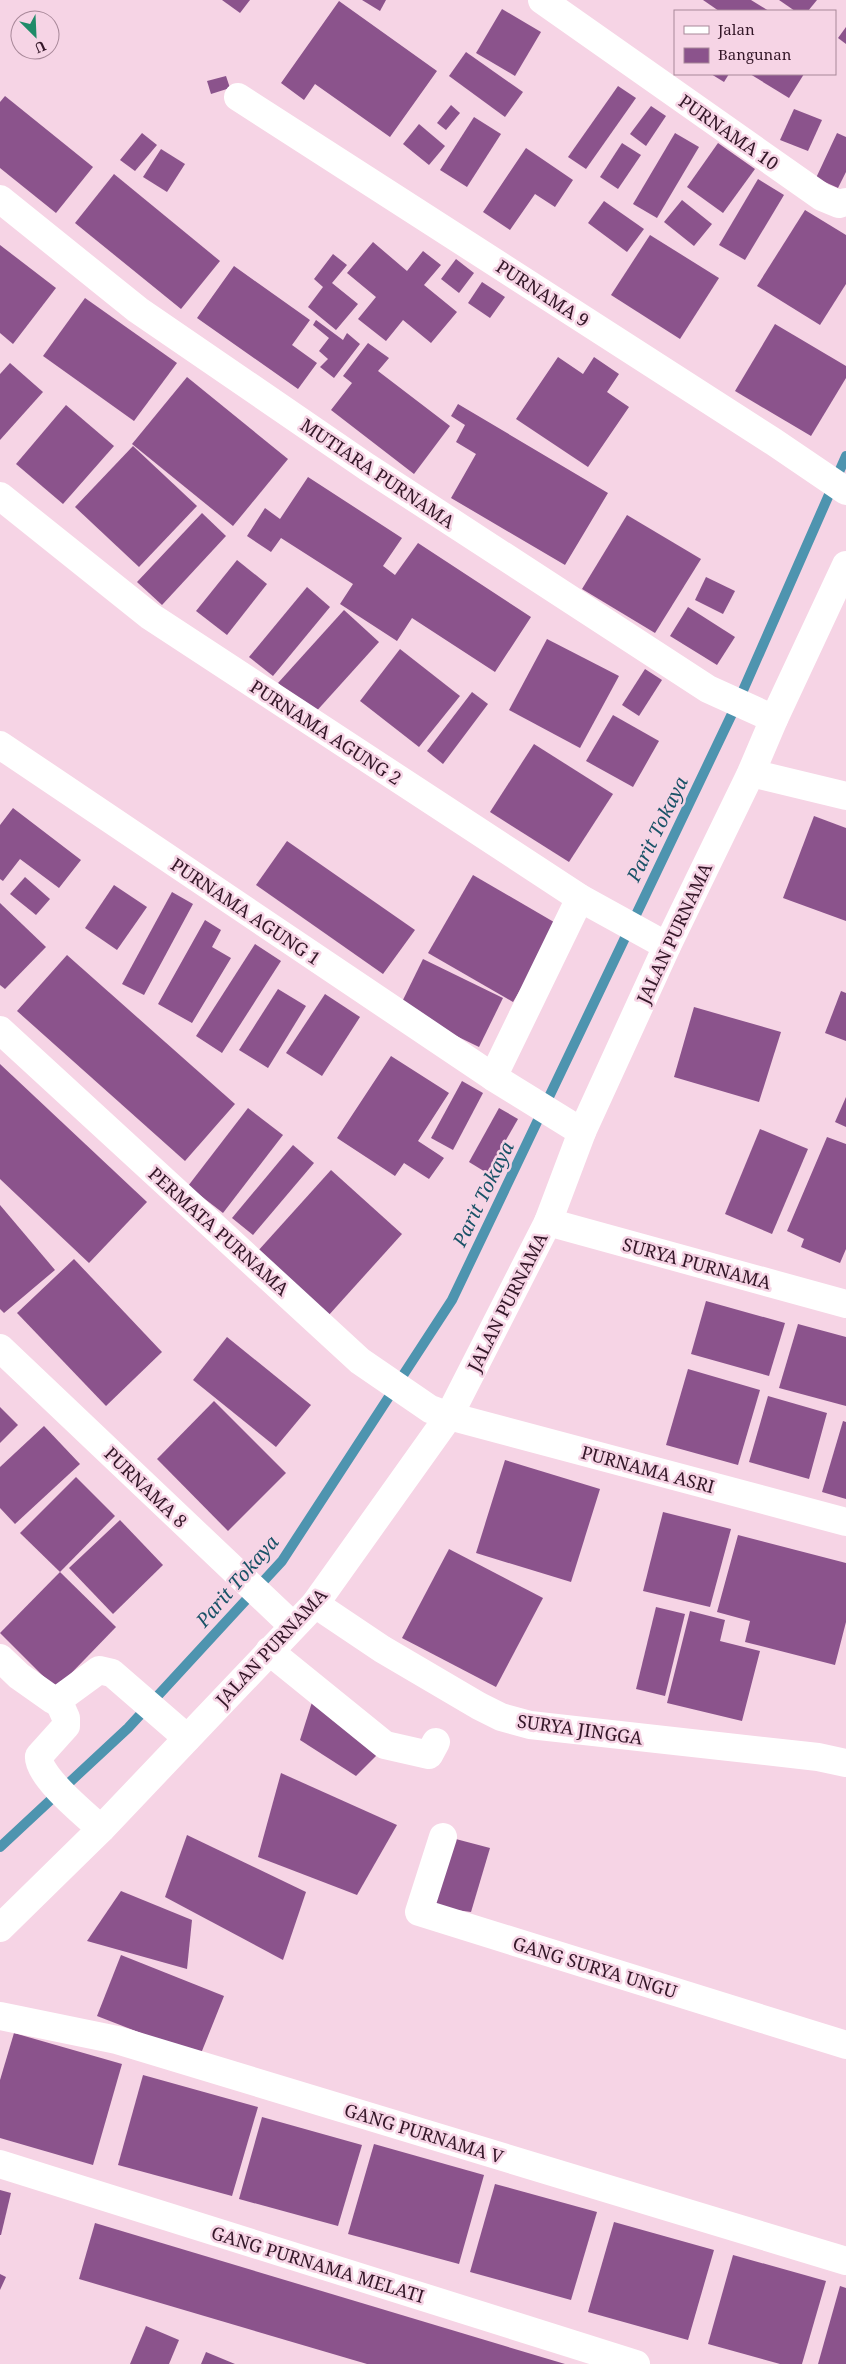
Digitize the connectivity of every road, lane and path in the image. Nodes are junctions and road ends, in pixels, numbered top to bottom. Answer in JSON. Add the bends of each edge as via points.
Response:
{"nodes":[{"id":1,"x":542,"y":0,"type":"edge"},
{"id":2,"x":238,"y":97,"type":"dead end"},
{"id":3,"x":0,"y":200,"type":"edge"},
{"id":4,"x":846,"y":202,"type":"edge"},
{"id":5,"x":846,"y":491,"type":"edge"},
{"id":6,"x":0,"y":496,"type":"edge"},
{"id":7,"x":846,"y":565,"type":"edge"},
{"id":8,"x":774,"y":719,"type":"junction"},
{"id":9,"x":0,"y":745,"type":"edge"},
{"id":10,"x":752,"y":773,"type":"junction"},
{"id":11,"x":846,"y":796,"type":"edge"},
{"id":12,"x":589,"y":903,"type":"junction"},
{"id":13,"x":667,"y":946,"type":"junction"},
{"id":14,"x":0,"y":1030,"type":"edge"},
{"id":15,"x":504,"y":1083,"type":"junction"},
{"id":16,"x":582,"y":1132,"type":"junction"},
{"id":17,"x":548,"y":1222,"type":"junction"},
{"id":18,"x":846,"y":1304,"type":"edge"},
{"id":19,"x":0,"y":1348,"type":"edge"},
{"id":20,"x":439,"y":1412,"type":"junction"},
{"id":21,"x":846,"y":1522,"type":"edge"},
{"id":22,"x":315,"y":1604,"type":"junction"},
{"id":23,"x":290,"y":1624,"type":"junction"},
{"id":24,"x":270,"y":1651,"type":"junction"},
{"id":25,"x":0,"y":1658,"type":"edge"},
{"id":26,"x":58,"y":1700,"type":"junction"},
{"id":27,"x":187,"y":1738,"type":"junction"},
{"id":28,"x":436,"y":1742,"type":"dead end"},
{"id":29,"x":846,"y":1763,"type":"edge"},
{"id":30,"x":93,"y":1822,"type":"junction"},
{"id":31,"x":443,"y":1838,"type":"dead end"},
{"id":32,"x":0,"y":1928,"type":"edge"},
{"id":33,"x":0,"y":2016,"type":"edge"},
{"id":34,"x":846,"y":2045,"type":"edge"},
{"id":35,"x":0,"y":2164,"type":"edge"},
{"id":36,"x":846,"y":2261,"type":"edge"},
{"id":37,"x":636,"y":2364,"type":"edge"}],
"edges":[{"from":1,"to":4,"type":"street","name":"PURNAMA 10","via":[[822,197],[840,204]]},
{"from":2,"to":5,"type":"street","name":"PURNAMA 9"},
{"from":3,"to":8,"type":"street","name":"MUTIARA PURNAMA","via":[[146,316],[367,467],[708,689]]},
{"from":6,"to":12,"type":"street","name":"PURNAMA AGUNG 2","via":[[150,616]]},
{"from":7,"to":8,"type":"street","name":"JALAN PURNAMA"},
{"from":8,"to":10,"type":"street","name":"JALAN PURNAMA"},
{"from":9,"to":15,"type":"street","name":"PURNAMA AGUNG 1"},
{"from":10,"to":11,"type":"street"},
{"from":10,"to":13,"type":"street","name":"JALAN PURNAMA"},
{"from":12,"to":13,"type":"street","name":"PURNAMA AGUNG 2"},
{"from":12,"to":15,"type":"street"},
{"from":13,"to":16,"type":"street","name":"JALAN PURNAMA"},
{"from":14,"to":20,"type":"street","name":"PERMATA PURNAMA","via":[[360,1361]]},
{"from":15,"to":16,"type":"street","name":"PURNAMA AGUNG 1"},
{"from":16,"to":17,"type":"street","name":"JALAN PURNAMA"},
{"from":17,"to":18,"type":"street","name":"SURYA PURNAMA"},
{"from":17,"to":20,"type":"street","name":"JALAN PURNAMA"},
{"from":19,"to":23,"type":"street","name":"PURNAMA 8"},
{"from":20,"to":21,"type":"street","name":"PURNAMA ASRI"},
{"from":20,"to":22,"type":"street","name":"JALAN PURNAMA"},
{"from":22,"to":23,"type":"street","name":"JALAN PURNAMA"},
{"from":22,"to":29,"type":"street","name":"SURYA JINGGA","via":[[382,1648],[501,1717],[530,1725],[818,1757]]},
{"from":23,"to":24,"type":"street","name":"JALAN PURNAMA"},
{"from":24,"to":27,"type":"street","name":"JALAN PURNAMA"},
{"from":24,"to":28,"type":"street","via":[[385,1745],[429,1755]]},
{"from":25,"to":26,"type":"street","via":[[41,1694]]},
{"from":26,"to":27,"type":"street","via":[[99,1670],[106,1671],[122,1680]]},
{"from":26,"to":30,"type":"street","via":[[67,1722],[40,1756],[40,1763],[48,1777]]},
{"from":27,"to":30,"type":"street","name":"JALAN PURNAMA"},
{"from":30,"to":32,"type":"street","name":"JALAN PURNAMA"},
{"from":31,"to":34,"type":"street","name":"GANG SURYA UNGU","via":[[419,1912]]},
{"from":33,"to":36,"type":"street","name":"GANG PURNAMA V","via":[[117,2040]]},
{"from":35,"to":37,"type":"street","name":"GANG PURNAMA MELATI"}]}
